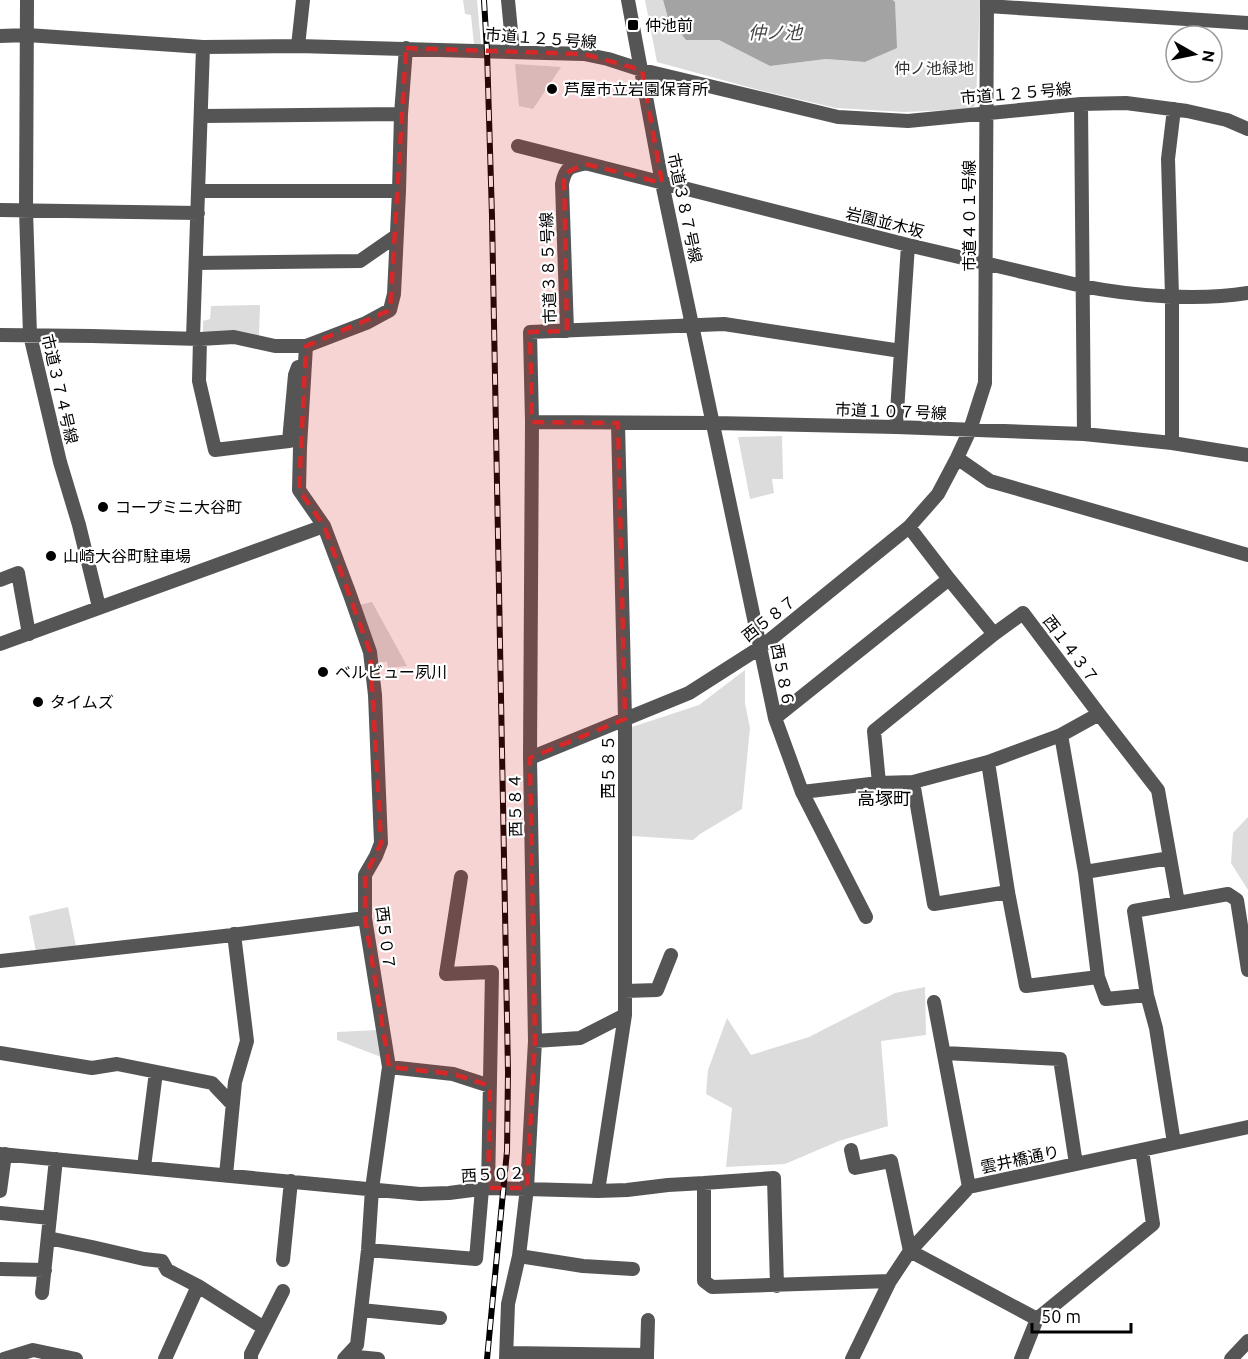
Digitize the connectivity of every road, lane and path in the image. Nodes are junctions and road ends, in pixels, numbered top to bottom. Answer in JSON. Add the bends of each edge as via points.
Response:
{"nodes":[{"id":1,"x":27,"y":0,"type":"edge"},
{"id":2,"x":303,"y":0,"type":"edge"},
{"id":3,"x":508,"y":0,"type":"edge"},
{"id":4,"x":628,"y":0,"type":"edge"},
{"id":5,"x":987,"y":3,"type":"edge"},
{"id":6,"x":1248,"y":23,"type":"edge"},
{"id":7,"x":27,"y":35,"type":"junction"},
{"id":8,"x":0,"y":36,"type":"edge"},
{"id":9,"x":298,"y":46,"type":"junction"},
{"id":10,"x":203,"y":47,"type":"junction"},
{"id":11,"x":406,"y":48,"type":"junction"},
{"id":12,"x":513,"y":52,"type":"junction"},
{"id":13,"x":642,"y":70,"type":"junction"},
{"id":14,"x":1081,"y":104,"type":"junction"},
{"id":15,"x":1174,"y":109,"type":"junction"},
{"id":16,"x":986,"y":112,"type":"junction"},
{"id":17,"x":401,"y":114,"type":"junction"},
{"id":18,"x":201,"y":116,"type":"junction"},
{"id":19,"x":1248,"y":129,"type":"edge"},
{"id":20,"x":518,"y":146,"type":"dead end"},
{"id":21,"x":585,"y":164,"type":"junction"},
{"id":22,"x":662,"y":183,"type":"junction"},
{"id":23,"x":198,"y":190,"type":"junction"},
{"id":24,"x":399,"y":190,"type":"junction"},
{"id":25,"x":0,"y":210,"type":"edge"},
{"id":26,"x":26,"y":210,"type":"junction"},
{"id":27,"x":198,"y":213,"type":"junction"},
{"id":28,"x":396,"y":236,"type":"junction"},
{"id":29,"x":908,"y":245,"type":"junction"},
{"id":30,"x":196,"y":263,"type":"junction"},
{"id":31,"x":986,"y":263,"type":"junction"},
{"id":32,"x":1082,"y":286,"type":"junction"},
{"id":33,"x":1248,"y":293,"type":"edge"},
{"id":34,"x":1172,"y":296,"type":"junction"},
{"id":35,"x":693,"y":326,"type":"junction"},
{"id":36,"x":567,"y":331,"type":"junction"},
{"id":37,"x":0,"y":335,"type":"edge"},
{"id":38,"x":30,"y":335,"type":"junction"},
{"id":39,"x":197,"y":339,"type":"junction"},
{"id":40,"x":306,"y":346,"type":"junction"},
{"id":41,"x":901,"y":351,"type":"junction"},
{"id":42,"x":532,"y":422,"type":"junction"},
{"id":43,"x":618,"y":423,"type":"junction"},
{"id":44,"x":713,"y":423,"type":"junction"},
{"id":45,"x":897,"y":427,"type":"junction"},
{"id":46,"x":970,"y":430,"type":"junction"},
{"id":47,"x":1084,"y":434,"type":"junction"},
{"id":48,"x":1172,"y":443,"type":"junction"},
{"id":49,"x":1248,"y":455,"type":"edge"},
{"id":50,"x":957,"y":458,"type":"junction"},
{"id":51,"x":324,"y":526,"type":"junction"},
{"id":52,"x":909,"y":527,"type":"junction"},
{"id":53,"x":1248,"y":555,"type":"edge"},
{"id":54,"x":950,"y":579,"type":"junction"},
{"id":55,"x":0,"y":580,"type":"edge"},
{"id":56,"x":99,"y":607,"type":"junction"},
{"id":57,"x":29,"y":634,"type":"junction"},
{"id":58,"x":994,"y":634,"type":"junction"},
{"id":59,"x":0,"y":644,"type":"edge"},
{"id":60,"x":761,"y":646,"type":"junction"},
{"id":61,"x":1099,"y":714,"type":"junction"},
{"id":62,"x":775,"y":718,"type":"junction"},
{"id":63,"x":624,"y":719,"type":"junction"},
{"id":64,"x":1061,"y":735,"type":"junction"},
{"id":65,"x":530,"y":759,"type":"junction"},
{"id":66,"x":988,"y":762,"type":"junction"},
{"id":67,"x":913,"y":782,"type":"junction"},
{"id":68,"x":879,"y":783,"type":"junction"},
{"id":69,"x":802,"y":792,"type":"junction"},
{"id":70,"x":1170,"y":858,"type":"junction"},
{"id":71,"x":1085,"y":872,"type":"junction"},
{"id":72,"x":461,"y":878,"type":"dead end"},
{"id":73,"x":1008,"y":892,"type":"junction"},
{"id":74,"x":1178,"y":903,"type":"junction"},
{"id":75,"x":867,"y":917,"type":"dead end"},
{"id":76,"x":365,"y":918,"type":"junction"},
{"id":77,"x":234,"y":934,"type":"junction"},
{"id":78,"x":671,"y":955,"type":"dead end"},
{"id":79,"x":0,"y":961,"type":"edge"},
{"id":80,"x":1248,"y":970,"type":"edge"},
{"id":81,"x":1098,"y":977,"type":"junction"},
{"id":82,"x":625,"y":991,"type":"junction"},
{"id":83,"x":1147,"y":995,"type":"junction"},
{"id":84,"x":934,"y":1002,"type":"dead end"},
{"id":85,"x":625,"y":1015,"type":"junction"},
{"id":86,"x":535,"y":1041,"type":"junction"},
{"id":87,"x":0,"y":1053,"type":"edge"},
{"id":88,"x":944,"y":1053,"type":"junction"},
{"id":89,"x":389,"y":1067,"type":"junction"},
{"id":90,"x":156,"y":1072,"type":"junction"},
{"id":91,"x":490,"y":1086,"type":"junction"},
{"id":92,"x":232,"y":1104,"type":"junction"},
{"id":93,"x":1248,"y":1127,"type":"edge"},
{"id":94,"x":1174,"y":1143,"type":"junction"},
{"id":95,"x":850,"y":1150,"type":"dead end"},
{"id":96,"x":1142,"y":1150,"type":"junction"},
{"id":97,"x":2,"y":1154,"type":"edge"},
{"id":98,"x":56,"y":1159,"type":"junction"},
{"id":99,"x":1076,"y":1164,"type":"junction"},
{"id":100,"x":144,"y":1167,"type":"junction"},
{"id":101,"x":226,"y":1174,"type":"junction"},
{"id":102,"x":291,"y":1181,"type":"junction"},
{"id":103,"x":704,"y":1184,"type":"junction"},
{"id":104,"x":969,"y":1187,"type":"junction"},
{"id":105,"x":485,"y":1188,"type":"junction"},
{"id":106,"x":527,"y":1188,"type":"junction"},
{"id":107,"x":372,"y":1189,"type":"junction"},
{"id":108,"x":0,"y":1191,"type":"edge"},
{"id":109,"x":598,"y":1191,"type":"junction"},
{"id":110,"x":0,"y":1213,"type":"edge"},
{"id":111,"x":50,"y":1218,"type":"junction"},
{"id":112,"x":48,"y":1238,"type":"junction"},
{"id":113,"x":368,"y":1250,"type":"junction"},
{"id":114,"x":910,"y":1251,"type":"junction"},
{"id":115,"x":519,"y":1256,"type":"junction"},
{"id":116,"x":283,"y":1260,"type":"dead end"},
{"id":117,"x":0,"y":1269,"type":"edge"},
{"id":118,"x":633,"y":1269,"type":"dead end"},
{"id":119,"x":45,"y":1270,"type":"junction"},
{"id":120,"x":890,"y":1281,"type":"junction"},
{"id":121,"x":198,"y":1286,"type":"junction"},
{"id":122,"x":777,"y":1286,"type":"junction"},
{"id":123,"x":283,"y":1291,"type":"dead end"},
{"id":124,"x":42,"y":1293,"type":"dead end"},
{"id":125,"x":361,"y":1310,"type":"junction"},
{"id":126,"x":440,"y":1318,"type":"dead end"},
{"id":127,"x":1037,"y":1319,"type":"junction"},
{"id":128,"x":648,"y":1320,"type":"dead end"},
{"id":129,"x":264,"y":1328,"type":"junction"},
{"id":130,"x":1248,"y":1341,"type":"edge"},
{"id":131,"x":42,"y":1355,"type":"edge"},
{"id":132,"x":507,"y":1356,"type":"edge"},
{"id":133,"x":647,"y":1357,"type":"edge"},
{"id":134,"x":345,"y":1358,"type":"edge"},
{"id":135,"x":4,"y":1359,"type":"edge"},
{"id":136,"x":76,"y":1359,"type":"edge"},
{"id":137,"x":165,"y":1359,"type":"edge"},
{"id":138,"x":251,"y":1359,"type":"edge"},
{"id":139,"x":378,"y":1359,"type":"edge"},
{"id":140,"x":852,"y":1359,"type":"edge"},
{"id":141,"x":1021,"y":1359,"type":"edge"},
{"id":142,"x":1231,"y":1359,"type":"edge"}],
"edges":[{"from":1,"to":7,"type":"street","name":"市道３７４号線"},
{"from":2,"to":9,"type":"street"},
{"from":3,"to":12,"type":"street"},
{"from":4,"to":13,"type":"street","name":"市道３８７号線"},
{"from":5,"to":6,"type":"street"},
{"from":5,"to":16,"type":"street","name":"市道４０１号線"},
{"from":7,"to":8,"type":"street","name":"市道１２５号線"},
{"from":7,"to":10,"type":"street","name":"市道１２５号線"},
{"from":7,"to":26,"type":"street","name":"市道３７４号線"},
{"from":9,"to":10,"type":"street","name":"市道１２５号線"},
{"from":9,"to":11,"type":"street","name":"市道１２５号線"},
{"from":10,"to":18,"type":"street"},
{"from":11,"to":12,"type":"street","name":"市道１２５号線"},
{"from":11,"to":17,"type":"street"},
{"from":12,"to":13,"type":"street","name":"市道１２５号線","via":[[584,54]]},
{"from":13,"to":16,"type":"street","name":"市道１２５号線","via":[[838,117],[908,121]]},
{"from":13,"to":22,"type":"street","name":"市道３８７号線"},
{"from":14,"to":15,"type":"street","name":"市道１２５号線","via":[[1126,103]]},
{"from":14,"to":16,"type":"street","name":"市道１２５号線"},
{"from":14,"to":32,"type":"street"},
{"from":15,"to":19,"type":"street","name":"市道１２５号線","via":[[1227,120]]},
{"from":15,"to":34,"type":"street","via":[[1168,159]]},
{"from":16,"to":31,"type":"street","name":"市道４０１号線"},
{"from":17,"to":18,"type":"street"},
{"from":17,"to":24,"type":"street"},
{"from":18,"to":23,"type":"street"},
{"from":20,"to":21,"type":"street","name":"岩園並木坂"},
{"from":21,"to":22,"type":"street","name":"岩園並木坂"},
{"from":21,"to":36,"type":"street","name":"市道３８５号線","via":[[571,166],[562,184]]},
{"from":22,"to":29,"type":"street","name":"岩園並木坂"},
{"from":22,"to":35,"type":"street","name":"市道３８７号線"},
{"from":23,"to":24,"type":"street"},
{"from":23,"to":27,"type":"street"},
{"from":24,"to":28,"type":"street"},
{"from":25,"to":26,"type":"street"},
{"from":26,"to":27,"type":"street"},
{"from":26,"to":38,"type":"street","name":"市道３７４号線"},
{"from":27,"to":30,"type":"street"},
{"from":28,"to":30,"type":"street","via":[[360,261]]},
{"from":28,"to":40,"type":"street","via":[[390,310]]},
{"from":29,"to":31,"type":"street","name":"岩園並木坂"},
{"from":29,"to":41,"type":"street"},
{"from":30,"to":39,"type":"street"},
{"from":31,"to":32,"type":"street","name":"岩園並木坂"},
{"from":31,"to":46,"type":"street","name":"市道４０１号線","via":[[985,383]]},
{"from":32,"to":34,"type":"street","name":"岩園並木坂"},
{"from":32,"to":47,"type":"street"},
{"from":33,"to":34,"type":"street","name":"岩園並木坂"},
{"from":34,"to":48,"type":"street"},
{"from":35,"to":36,"type":"street"},
{"from":35,"to":41,"type":"street","via":[[724,324]]},
{"from":35,"to":44,"type":"street","name":"市道３８７号線"},
{"from":36,"to":42,"type":"street","name":"市道３８５号線","via":[[530,332]]},
{"from":37,"to":38,"type":"street"},
{"from":38,"to":39,"type":"street"},
{"from":38,"to":56,"type":"street","name":"市道３７４号線"},
{"from":39,"to":40,"type":"street","via":[[234,337],[276,346]]},
{"from":39,"to":40,"type":"street","via":[[199,381],[215,450],[289,441],[295,375]]},
{"from":40,"to":51,"type":"street","name":"西５０７","via":[[299,490]]},
{"from":41,"to":45,"type":"street"},
{"from":42,"to":43,"type":"street","name":"市道１０７号線"},
{"from":42,"to":65,"type":"street","name":"西５８４"},
{"from":43,"to":44,"type":"street","name":"市道１０７号線"},
{"from":43,"to":63,"type":"street","name":"西５８５"},
{"from":44,"to":45,"type":"street","name":"市道１０７号線"},
{"from":44,"to":60,"type":"street","name":"西５８６"},
{"from":45,"to":46,"type":"street","name":"市道１０７号線"},
{"from":46,"to":47,"type":"street","name":"市道１０７号線"},
{"from":46,"to":50,"type":"street","name":"西５８７"},
{"from":47,"to":48,"type":"street","name":"市道１０７号線"},
{"from":48,"to":49,"type":"street","name":"市道１０７号線"},
{"from":50,"to":52,"type":"street","name":"西５８７","via":[[938,494]]},
{"from":50,"to":53,"type":"street","via":[[990,481]]},
{"from":51,"to":56,"type":"street"},
{"from":51,"to":76,"type":"street","name":"西５０７","via":[[370,652],[375,695],[381,843],[365,875]]},
{"from":52,"to":54,"type":"street"},
{"from":52,"to":60,"type":"street","name":"西５８７"},
{"from":54,"to":58,"type":"street"},
{"from":54,"to":62,"type":"street"},
{"from":55,"to":57,"type":"street","via":[[18,573]]},
{"from":56,"to":57,"type":"street"},
{"from":57,"to":59,"type":"street"},
{"from":58,"to":61,"type":"street","name":"西１４３７","via":[[1023,612]]},
{"from":58,"to":68,"type":"street","name":"西１４３７","via":[[874,730]]},
{"from":60,"to":62,"type":"street","name":"西５８６"},
{"from":60,"to":63,"type":"street","name":"西５８７","via":[[689,693]]},
{"from":61,"to":64,"type":"street"},
{"from":61,"to":70,"type":"street","via":[[1158,790]]},
{"from":62,"to":69,"type":"street","name":"西５８６"},
{"from":63,"to":65,"type":"street","name":"西５８７"},
{"from":63,"to":82,"type":"street","name":"西５８５"},
{"from":64,"to":66,"type":"street"},
{"from":64,"to":71,"type":"street"},
{"from":65,"to":86,"type":"street","name":"西５８４"},
{"from":66,"to":67,"type":"street"},
{"from":66,"to":73,"type":"street"},
{"from":67,"to":68,"type":"street"},
{"from":67,"to":73,"type":"street","via":[[934,904]]},
{"from":68,"to":69,"type":"street"},
{"from":69,"to":75,"type":"street","name":"西５８６"},
{"from":70,"to":71,"type":"street"},
{"from":70,"to":74,"type":"street"},
{"from":71,"to":81,"type":"street"},
{"from":72,"to":91,"type":"street","via":[[446,974],[492,972]]},
{"from":73,"to":81,"type":"street","via":[[1026,986]]},
{"from":74,"to":80,"type":"street","via":[[1228,894],[1237,900]]},
{"from":74,"to":83,"type":"street","via":[[1134,911]]},
{"from":76,"to":77,"type":"street"},
{"from":76,"to":89,"type":"street","name":"西５０７"},
{"from":77,"to":79,"type":"street"},
{"from":77,"to":92,"type":"street","via":[[247,1041]]},
{"from":78,"to":82,"type":"street","via":[[657,990]]},
{"from":81,"to":83,"type":"street","via":[[1106,999]]},
{"from":82,"to":85,"type":"street","name":"西５８５"},
{"from":83,"to":94,"type":"street"},
{"from":84,"to":88,"type":"street"},
{"from":85,"to":86,"type":"street","via":[[580,1038]]},
{"from":85,"to":109,"type":"street","name":"西５８５"},
{"from":86,"to":106,"type":"street","name":"西５８４"},
{"from":87,"to":90,"type":"street","via":[[92,1068],[117,1064]]},
{"from":88,"to":99,"type":"street","via":[[1060,1059]]},
{"from":88,"to":104,"type":"street"},
{"from":89,"to":91,"type":"street","via":[[453,1074]]},
{"from":89,"to":107,"type":"street","name":"西５０７"},
{"from":90,"to":92,"type":"street","via":[[212,1083]]},
{"from":90,"to":100,"type":"street"},
{"from":91,"to":105,"type":"street"},
{"from":92,"to":101,"type":"street"},
{"from":93,"to":94,"type":"street","name":"雲井橋通り"},
{"from":94,"to":96,"type":"street","name":"雲井橋通り"},
{"from":95,"to":114,"type":"street","via":[[855,1168],[891,1161]]},
{"from":96,"to":99,"type":"street","name":"雲井橋通り"},
{"from":96,"to":127,"type":"street","via":[[1153,1224]]},
{"from":97,"to":98,"type":"street","name":"西５０２"},
{"from":97,"to":108,"type":"street"},
{"from":98,"to":100,"type":"street","name":"西５０２"},
{"from":98,"to":111,"type":"street"},
{"from":99,"to":104,"type":"street","name":"雲井橋通り"},
{"from":100,"to":101,"type":"street","name":"西５０２"},
{"from":101,"to":102,"type":"street","name":"西５０２"},
{"from":102,"to":107,"type":"street","name":"西５０２"},
{"from":102,"to":116,"type":"street"},
{"from":103,"to":109,"type":"street","name":"西５０２"},
{"from":103,"to":122,"type":"street","via":[[704,1281],[712,1287]]},
{"from":103,"to":122,"type":"street","name":"西５０２","via":[[774,1178]]},
{"from":104,"to":114,"type":"street","name":"雲井橋通り"},
{"from":105,"to":106,"type":"street","name":"西５０２"},
{"from":105,"to":107,"type":"street","name":"西５０２","via":[[420,1194]]},
{"from":105,"to":113,"type":"street","via":[[476,1259]]},
{"from":106,"to":109,"type":"street","name":"西５０２"},
{"from":106,"to":115,"type":"street","name":"西５８４"},
{"from":107,"to":113,"type":"street","name":"西５０７"},
{"from":110,"to":111,"type":"street"},
{"from":111,"to":112,"type":"street"},
{"from":112,"to":119,"type":"street"},
{"from":112,"to":121,"type":"street","via":[[162,1261],[167,1270]]},
{"from":113,"to":125,"type":"street","name":"西５０７"},
{"from":114,"to":120,"type":"street","name":"雲井橋通り"},
{"from":114,"to":127,"type":"street"},
{"from":115,"to":118,"type":"street"},
{"from":115,"to":132,"type":"street","name":"西５８４","via":[[508,1304]]},
{"from":117,"to":119,"type":"street"},
{"from":119,"to":124,"type":"street"},
{"from":120,"to":122,"type":"street"},
{"from":120,"to":140,"type":"street","name":"雲井橋通り"},
{"from":121,"to":129,"type":"street"},
{"from":121,"to":137,"type":"street"},
{"from":123,"to":129,"type":"street"},
{"from":125,"to":126,"type":"street"},
{"from":125,"to":134,"type":"street","name":"西５０７","via":[[357,1345]]},
{"from":127,"to":141,"type":"street"},
{"from":128,"to":133,"type":"street"},
{"from":129,"to":138,"type":"street"},
{"from":130,"to":142,"type":"street"},
{"from":131,"to":135,"type":"street","via":[[33,1350]]},
{"from":131,"to":136,"type":"street"},
{"from":132,"to":133,"type":"street"},
{"from":134,"to":139,"type":"street"}]}
